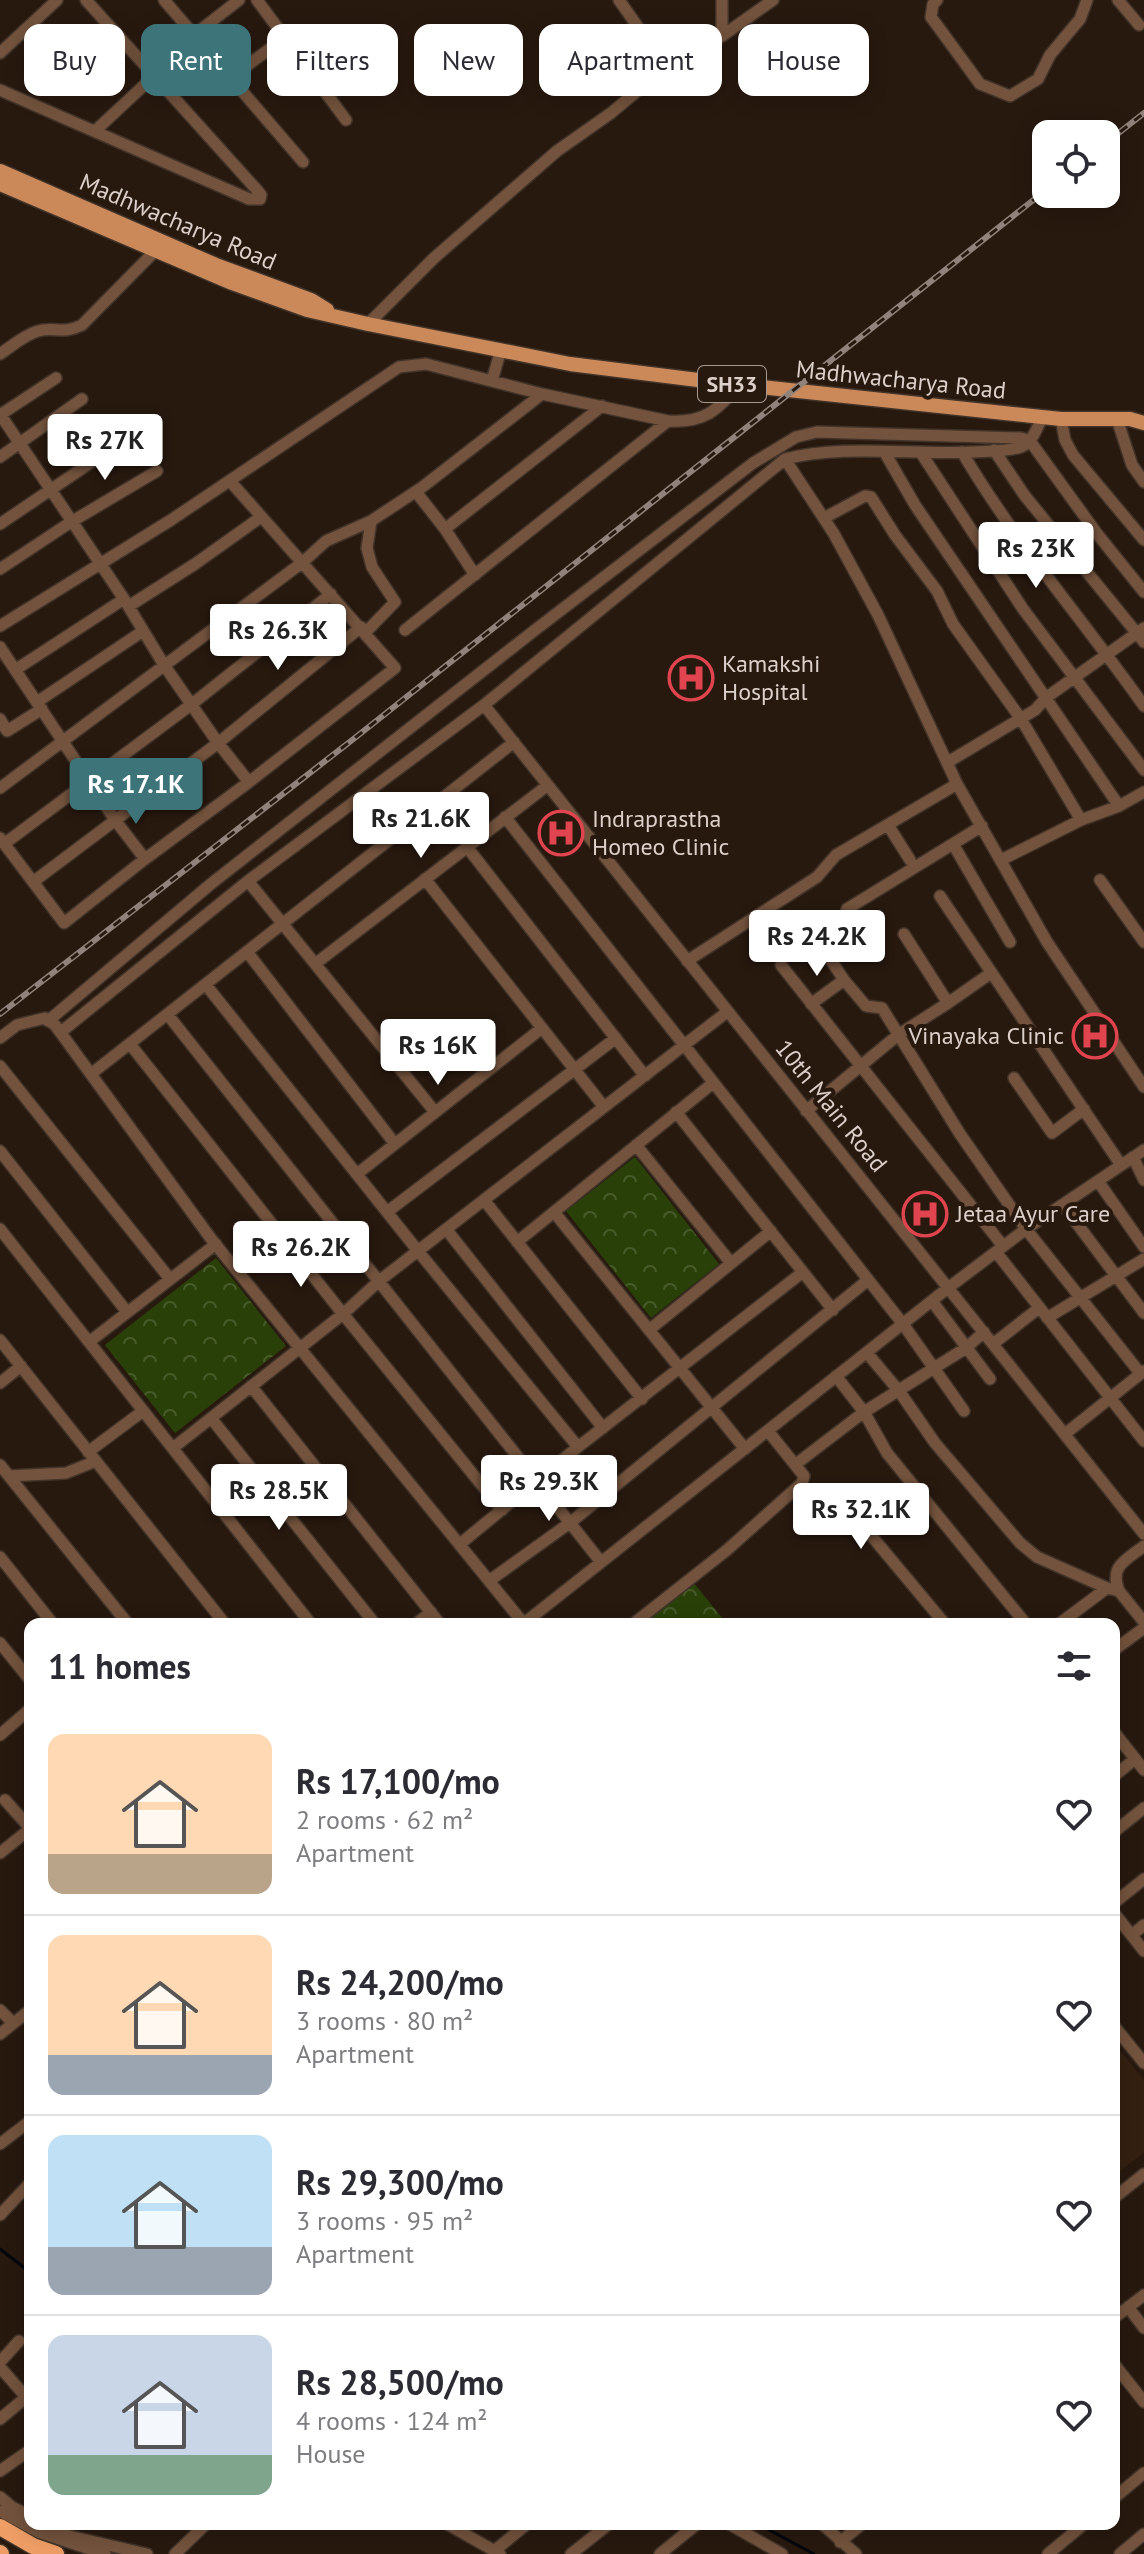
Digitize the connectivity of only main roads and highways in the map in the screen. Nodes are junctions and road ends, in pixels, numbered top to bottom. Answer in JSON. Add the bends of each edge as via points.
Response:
{"nodes":[{"id":1,"x":0,"y":171,"type":"edge"},
{"id":2,"x":0,"y":184,"type":"edge"},
{"id":3,"x":338,"y":316,"type":"junction"},
{"id":4,"x":1134,"y":418,"type":"edge"},
{"id":5,"x":0,"y":2527,"type":"edge"},
{"id":6,"x":56,"y":2554,"type":"edge"}],
"edges":[{"from":1,"to":3,"type":"main road","name":"Madhwacharya Road","number":"SH33","via":[[216,265],[311,300]]},
{"from":2,"to":3,"type":"main road","name":"Madhwacharya Road","via":[[232,283]]},
{"from":3,"to":4,"type":"main road","name":"Madhwacharya Road","number":"SH33","via":[[570,364],[1042,418]]},
{"from":5,"to":6,"type":"highway"}]}
